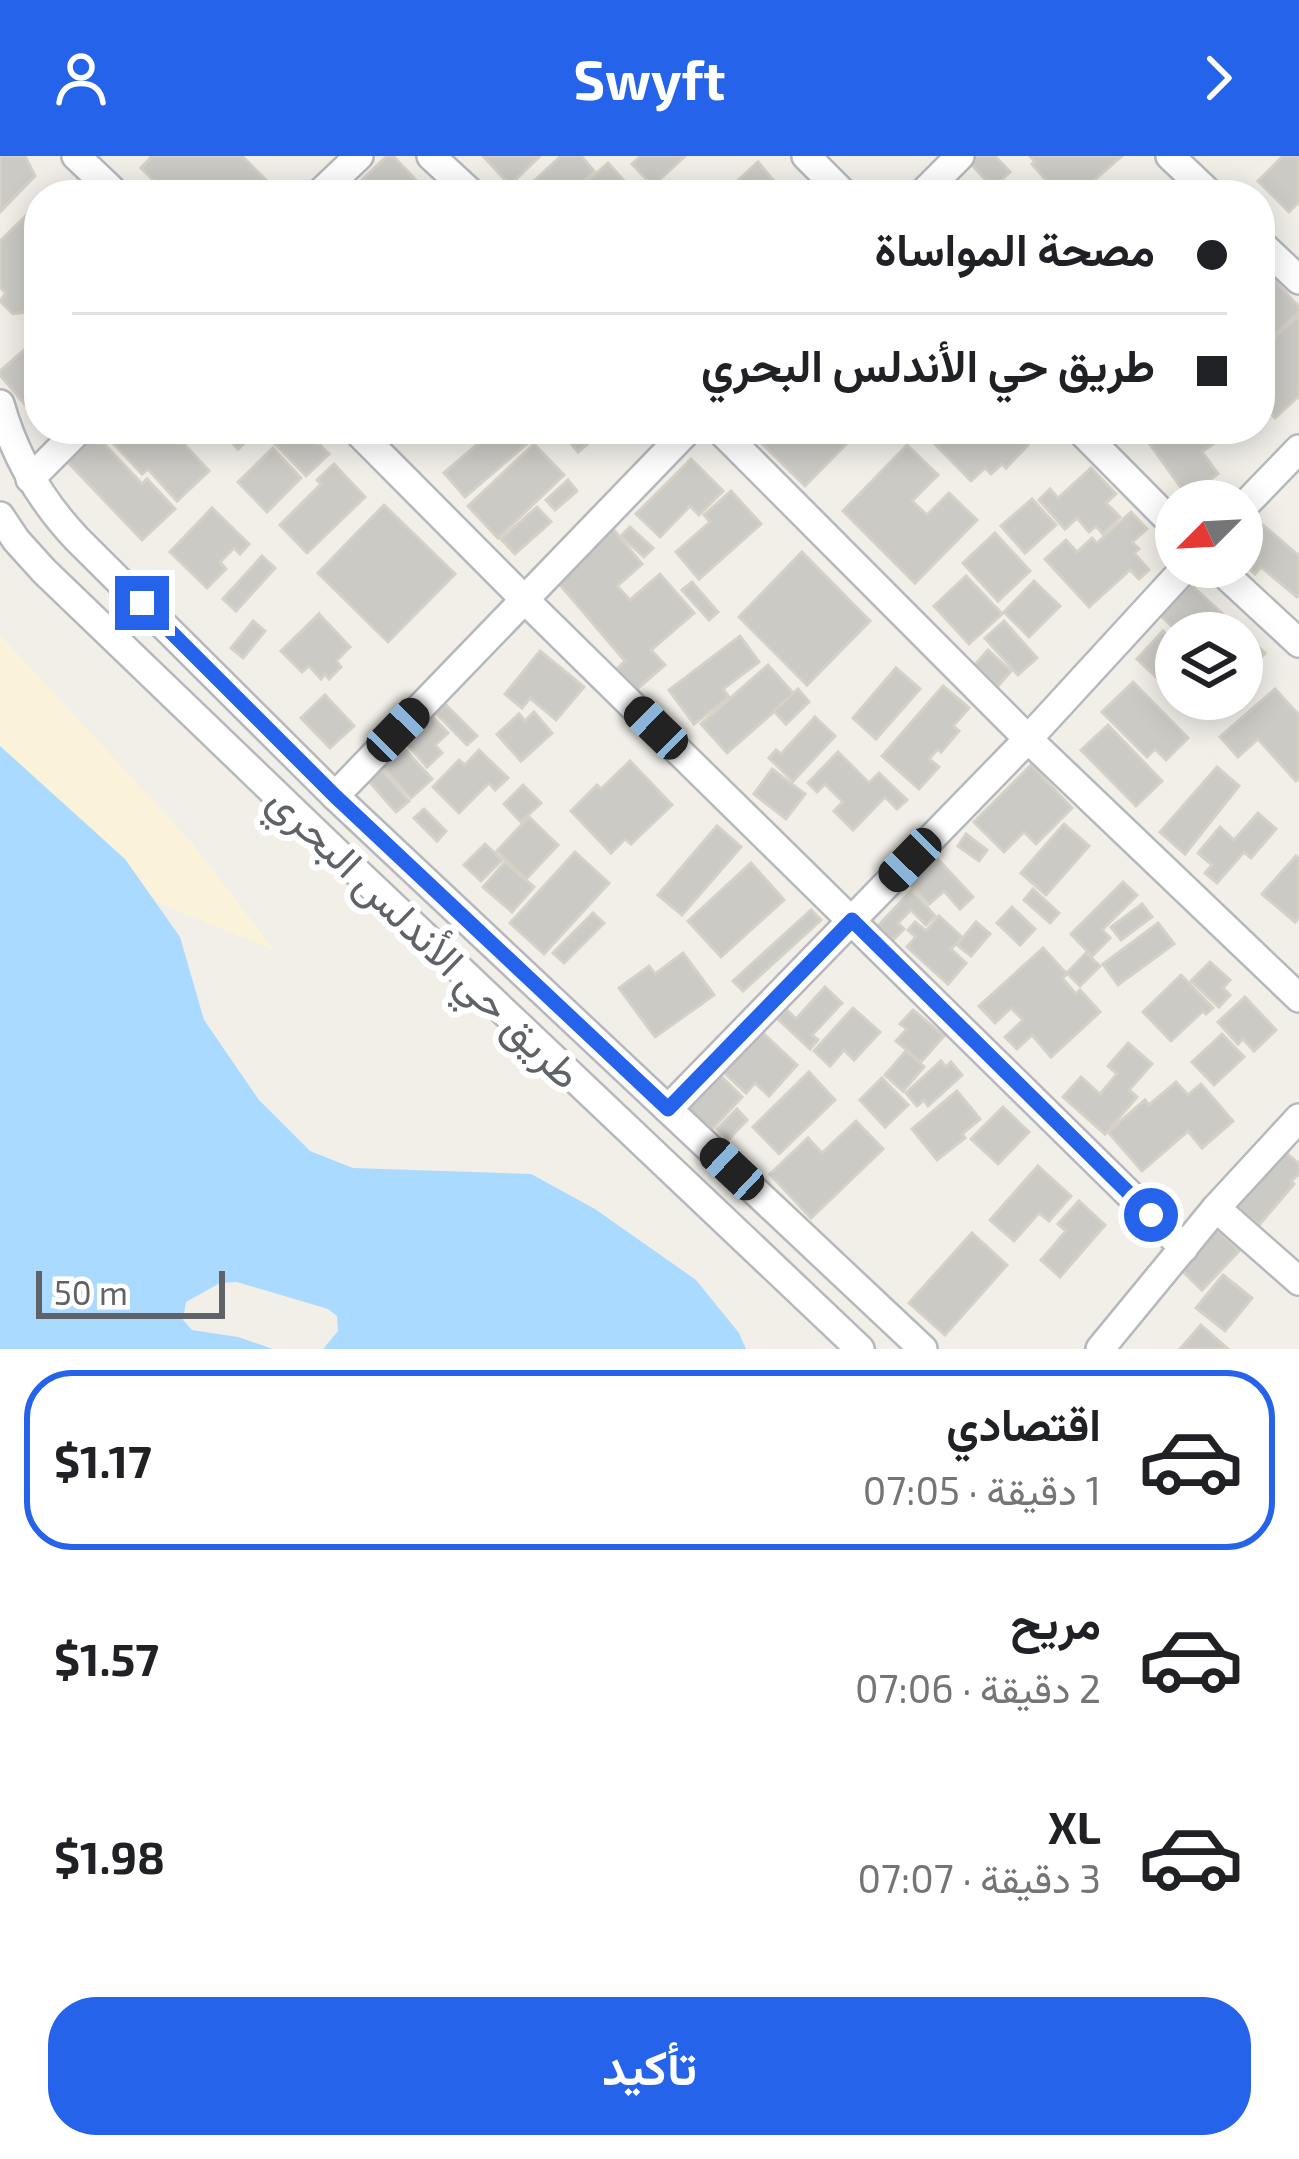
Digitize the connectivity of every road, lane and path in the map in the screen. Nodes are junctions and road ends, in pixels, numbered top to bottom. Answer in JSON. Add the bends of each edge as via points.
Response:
{"nodes":[{"id":1,"x":76,"y":156,"type":"edge"},
{"id":2,"x":359,"y":156,"type":"edge"},
{"id":3,"x":431,"y":156,"type":"edge"},
{"id":4,"x":806,"y":156,"type":"edge"},
{"id":5,"x":960,"y":156,"type":"edge"},
{"id":6,"x":1170,"y":156,"type":"edge"},
{"id":7,"x":101,"y":180,"type":"edge"},
{"id":8,"x":334,"y":180,"type":"edge"},
{"id":9,"x":456,"y":180,"type":"edge"},
{"id":10,"x":830,"y":180,"type":"edge"},
{"id":11,"x":936,"y":180,"type":"edge"},
{"id":12,"x":1195,"y":180,"type":"edge"},
{"id":13,"x":1275,"y":257,"type":"edge"},
{"id":14,"x":1299,"y":280,"type":"edge"},
{"id":15,"x":0,"y":404,"type":"edge"},
{"id":16,"x":65,"y":444,"type":"edge"},
{"id":17,"x":370,"y":444,"type":"edge"},
{"id":18,"x":675,"y":444,"type":"edge"},
{"id":19,"x":734,"y":444,"type":"edge"},
{"id":20,"x":1093,"y":444,"type":"edge"},
{"id":21,"x":1299,"y":448,"type":"edge"},
{"id":22,"x":30,"y":479,"type":"junction"},
{"id":23,"x":1263,"y":486,"type":"edge"},
{"id":24,"x":1155,"y":506,"type":"edge"},
{"id":25,"x":0,"y":516,"type":"edge"},
{"id":26,"x":1167,"y":588,"type":"edge"},
{"id":27,"x":1240,"y":588,"type":"edge"},
{"id":28,"x":525,"y":600,"type":"junction"},
{"id":29,"x":1299,"y":643,"type":"edge"},
{"id":30,"x":1028,"y":739,"type":"junction"},
{"id":31,"x":335,"y":796,"type":"junction"},
{"id":32,"x":852,"y":920,"type":"junction"},
{"id":33,"x":1299,"y":998,"type":"edge"},
{"id":34,"x":668,"y":1109,"type":"junction"},
{"id":35,"x":1299,"y":1118,"type":"edge"},
{"id":36,"x":1216,"y":1208,"type":"junction"},
{"id":37,"x":1184,"y":1248,"type":"junction"},
{"id":38,"x":1299,"y":1282,"type":"edge"},
{"id":39,"x":860,"y":1349,"type":"edge"},
{"id":40,"x":923,"y":1349,"type":"edge"},
{"id":41,"x":1100,"y":1349,"type":"edge"}],
"edges":[{"from":1,"to":7,"type":"street"},
{"from":2,"to":8,"type":"street"},
{"from":3,"to":9,"type":"street"},
{"from":4,"to":10,"type":"street"},
{"from":5,"to":11,"type":"street"},
{"from":6,"to":12,"type":"street"},
{"from":13,"to":14,"type":"street"},
{"from":15,"to":22,"type":"street","name":"طريق حي الأندلس البحري"},
{"from":16,"to":22,"type":"street"},
{"from":17,"to":28,"type":"street"},
{"from":18,"to":28,"type":"street"},
{"from":19,"to":30,"type":"street"},
{"from":20,"to":24,"type":"street"},
{"from":21,"to":23,"type":"street"},
{"from":22,"to":31,"type":"street","name":"طريق حي الأندلس البحري","via":[[77,539]]},
{"from":25,"to":39,"type":"street","name":"طريق حي الأندلس البحري","via":[[62,588]]},
{"from":26,"to":30,"type":"street"},
{"from":27,"to":29,"type":"street"},
{"from":28,"to":31,"type":"street"},
{"from":28,"to":32,"type":"street"},
{"from":30,"to":32,"type":"street"},
{"from":30,"to":33,"type":"street"},
{"from":31,"to":34,"type":"street","name":"طريق حي الأندلس البحري"},
{"from":32,"to":34,"type":"street"},
{"from":32,"to":37,"type":"street"},
{"from":34,"to":40,"type":"street","name":"طريق حي الأندلس البحري"},
{"from":35,"to":36,"type":"street"},
{"from":36,"to":37,"type":"street"},
{"from":36,"to":38,"type":"street"},
{"from":37,"to":41,"type":"street"}]}
